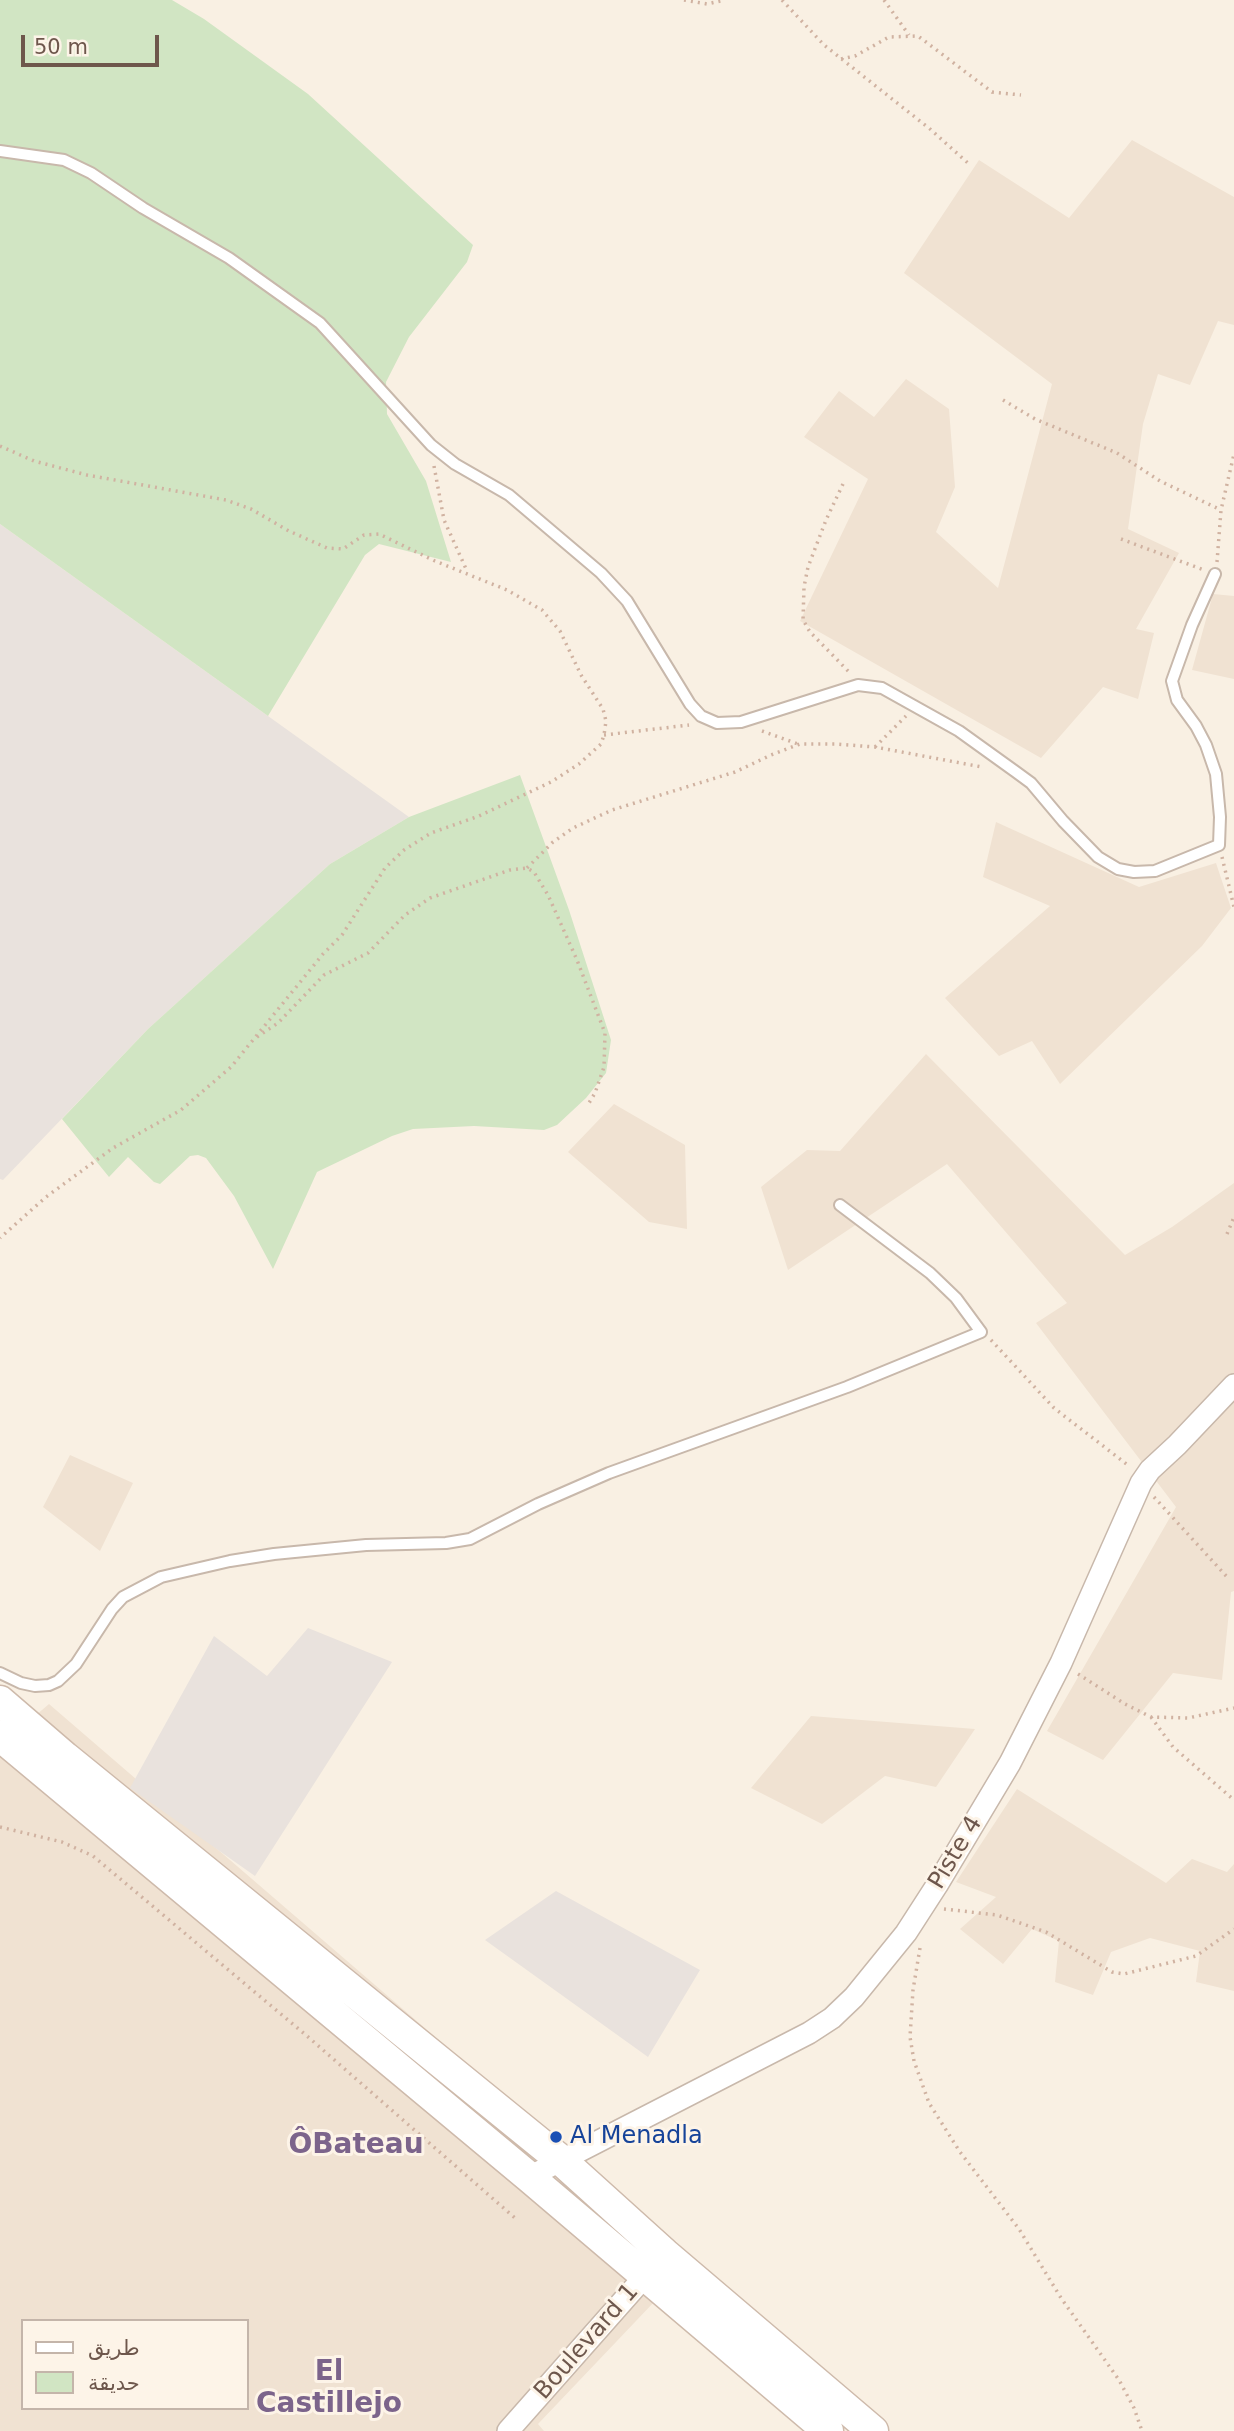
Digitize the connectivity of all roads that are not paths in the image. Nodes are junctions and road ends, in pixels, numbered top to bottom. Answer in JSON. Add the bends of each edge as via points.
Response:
{"nodes":[{"id":1,"x":0,"y":151,"type":"edge"},
{"id":2,"x":1215,"y":574,"type":"road end"},
{"id":3,"x":840,"y":1205,"type":"dead end"},
{"id":4,"x":1234,"y":1385,"type":"edge"},
{"id":5,"x":0,"y":1673,"type":"edge"},
{"id":6,"x":0,"y":1701,"type":"edge"},
{"id":7,"x":0,"y":1736,"type":"edge"},
{"id":8,"x":562,"y":2161,"type":"junction"},
{"id":9,"x":529,"y":2178,"type":"junction"},
{"id":10,"x":665,"y":2254,"type":"junction"},
{"id":11,"x":645,"y":2276,"type":"junction"},
{"id":12,"x":508,"y":2431,"type":"edge"},
{"id":13,"x":828,"y":2431,"type":"edge"},
{"id":14,"x":873,"y":2431,"type":"edge"}],
"edges":[{"from":1,"to":2,"type":"lane","via":[[64,160],[229,258],[320,323],[431,445],[509,495],[601,573],[627,601],[701,716],[715,722],[741,722],[858,685],[882,688],[959,731],[1031,783],[1098,857],[1118,869],[1155,871],[1219,845],[1216,774],[1201,736],[1177,700],[1172,681]]},
{"from":3,"to":5,"type":"lane","via":[[930,1273],[981,1332],[871,1378],[608,1473],[470,1539],[274,1554],[161,1577],[123,1597],[76,1664],[58,1681],[35,1686]]},
{"from":4,"to":8,"type":"street","name":"Piste 4","via":[[1143,1480],[1061,1663],[1010,1763],[937,1885],[876,1972],[832,2018]]},
{"from":6,"to":8,"type":"main road"},
{"from":7,"to":9,"type":"main road"},
{"from":8,"to":9,"type":"street","name":"Piste 4"},
{"from":8,"to":10,"type":"main road"},
{"from":9,"to":11,"type":"main road"},
{"from":10,"to":11,"type":"street","name":"Boulevard 1"},
{"from":10,"to":14,"type":"main road"},
{"from":11,"to":12,"type":"street","name":"Boulevard 1"},
{"from":11,"to":13,"type":"main road"}]}
